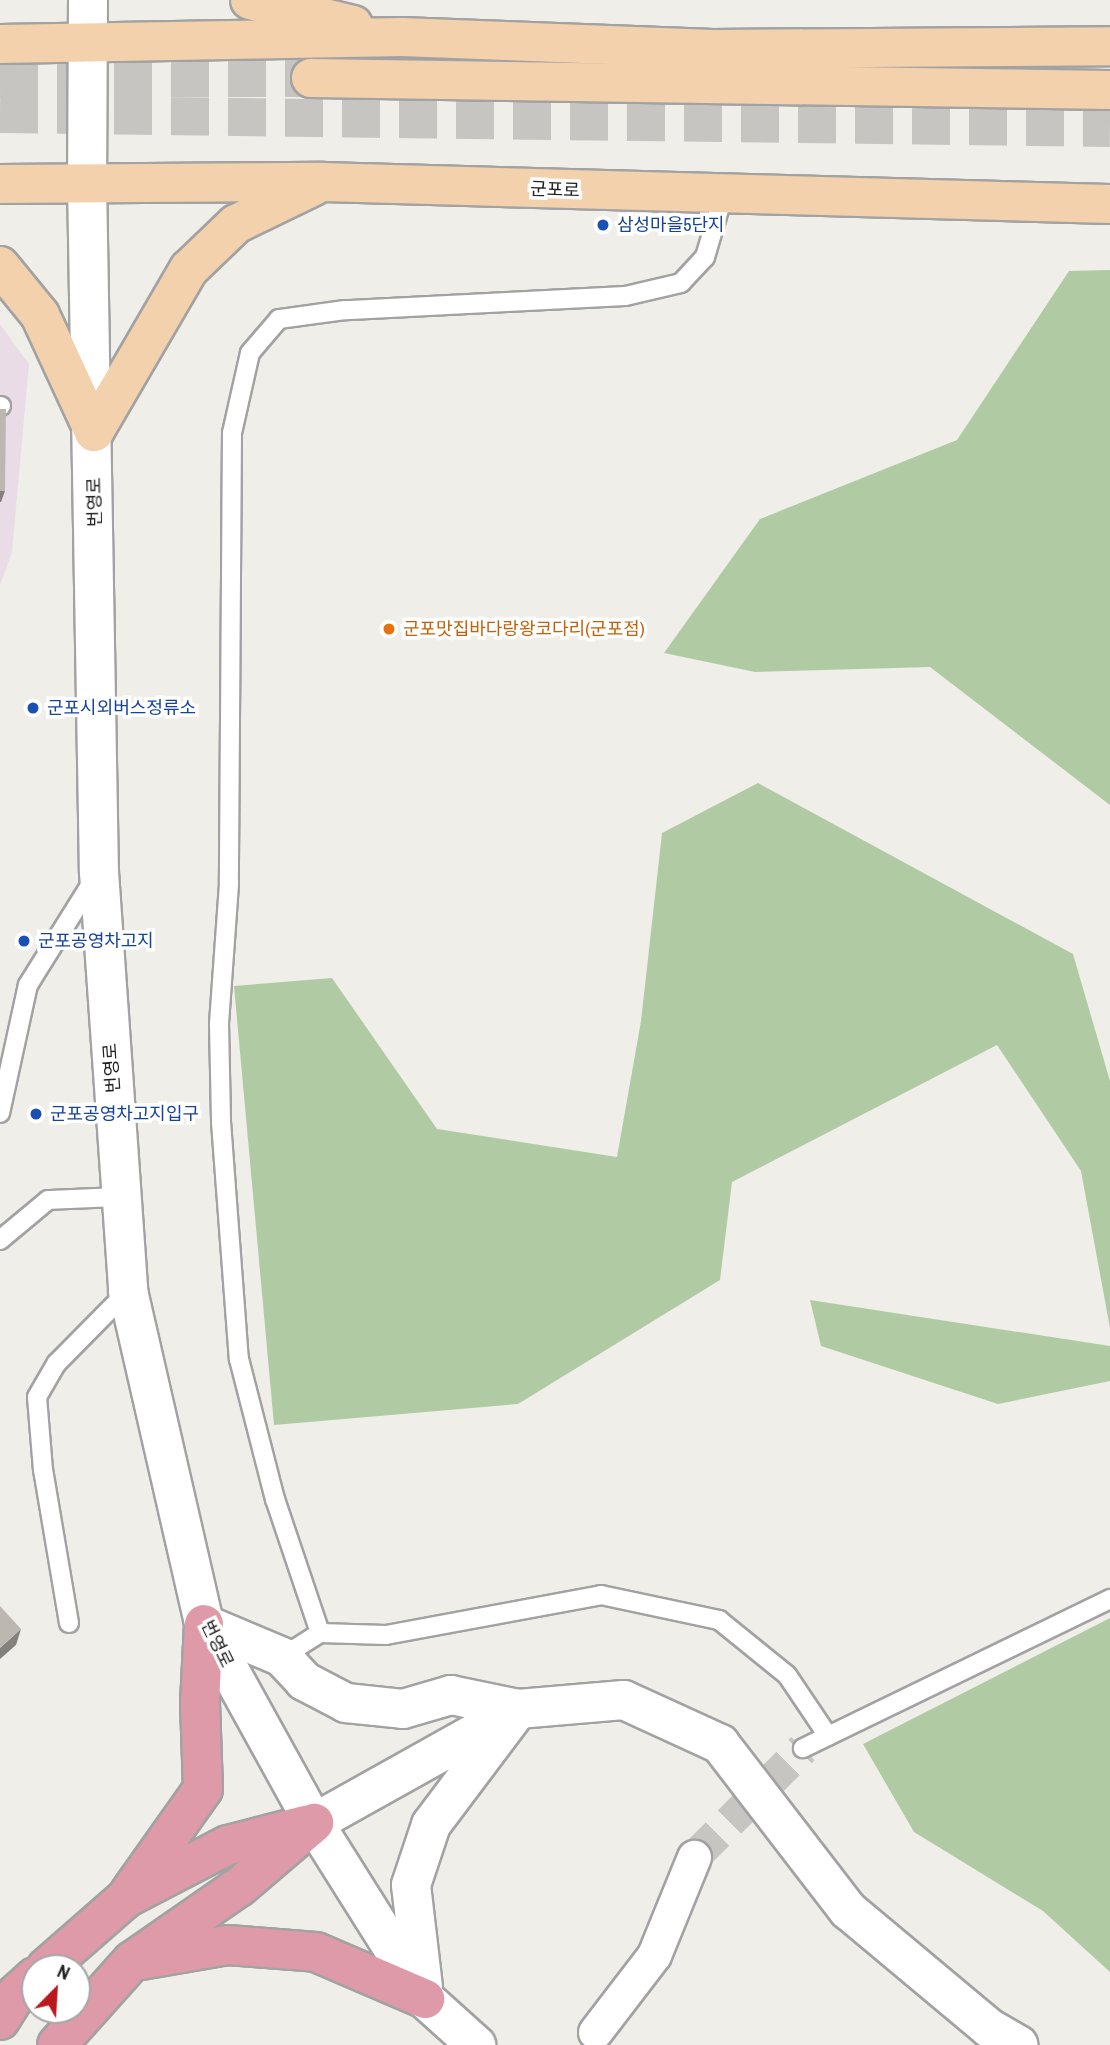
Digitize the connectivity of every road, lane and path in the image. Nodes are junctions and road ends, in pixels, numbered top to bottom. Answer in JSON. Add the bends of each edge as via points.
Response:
{"nodes":[{"id":1,"x":88,"y":0,"type":"edge"},
{"id":2,"x":250,"y":0,"type":"edge"},
{"id":3,"x":402,"y":37,"type":"junction"},
{"id":4,"x":0,"y":44,"type":"edge"},
{"id":5,"x":88,"y":44,"type":"junction"},
{"id":6,"x":1110,"y":46,"type":"edge"},
{"id":7,"x":312,"y":78,"type":"tunnel mouth"},
{"id":8,"x":1110,"y":90,"type":"edge"},
{"id":9,"x":87,"y":181,"type":"junction"},
{"id":10,"x":323,"y":182,"type":"junction"},
{"id":11,"x":0,"y":184,"type":"edge"},
{"id":12,"x":723,"y":196,"type":"junction"},
{"id":13,"x":1110,"y":204,"type":"edge"},
{"id":14,"x":0,"y":266,"type":"edge"},
{"id":15,"x":94,"y":432,"type":"junction"},
{"id":16,"x":99,"y":872,"type":"junction"},
{"id":17,"x":0,"y":1113,"type":"edge"},
{"id":18,"x":121,"y":1197,"type":"junction"},
{"id":19,"x":0,"y":1240,"type":"edge"},
{"id":20,"x":128,"y":1291,"type":"junction"},
{"id":21,"x":1110,"y":1599,"type":"edge"},
{"id":22,"x":69,"y":1623,"type":"dead end"},
{"id":23,"x":204,"y":1624,"type":"junction"},
{"id":24,"x":320,"y":1633,"type":"junction"},
{"id":25,"x":282,"y":1657,"type":"junction"},
{"id":26,"x":518,"y":1709,"type":"junction"},
{"id":27,"x":828,"y":1736,"type":"junction"},
{"id":28,"x":803,"y":1748,"type":"tunnel mouth"},
{"id":29,"x":314,"y":1822,"type":"junction"},
{"id":30,"x":694,"y":1857,"type":"tunnel mouth"},
{"id":31,"x":126,"y":1898,"type":"junction"},
{"id":32,"x":62,"y":1954,"type":"edge"},
{"id":33,"x":132,"y":1961,"type":"junction"},
{"id":34,"x":21,"y":1990,"type":"edge"},
{"id":35,"x":425,"y":1999,"type":"junction"},
{"id":36,"x":0,"y":2020,"type":"edge"},
{"id":37,"x":595,"y":2032,"type":"dead end"},
{"id":38,"x":57,"y":2045,"type":"edge"},
{"id":39,"x":476,"y":2045,"type":"edge"},
{"id":40,"x":1019,"y":2045,"type":"edge"}],
"edges":[{"from":1,"to":5,"type":"street","name":"번영로"},
{"from":2,"to":3,"type":"main road"},
{"from":3,"to":5,"type":"main road"},
{"from":3,"to":6,"type":"main road","via":[[713,49]]},
{"from":4,"to":5,"type":"main road"},
{"from":5,"to":9,"type":"street","name":"번영로"},
{"from":7,"to":8,"type":"main road"},
{"from":9,"to":10,"type":"main road","name":"군포로"},
{"from":9,"to":11,"type":"main road","name":"군포로"},
{"from":9,"to":15,"type":"street","name":"번영로"},
{"from":10,"to":12,"type":"main road","name":"군포로"},
{"from":10,"to":15,"type":"main road","via":[[236,224],[189,269]]},
{"from":12,"to":13,"type":"main road","name":"군포로"},
{"from":12,"to":24,"type":"lane","via":[[705,257],[681,284],[625,296],[345,310],[279,319],[250,353],[232,433],[229,884],[219,1024],[221,1122],[239,1359],[275,1499]]},
{"from":14,"to":15,"type":"main road","via":[[40,315]]},
{"from":15,"to":16,"type":"street","name":"번영로"},
{"from":16,"to":17,"type":"lane","via":[[28,985]]},
{"from":16,"to":18,"type":"street","name":"번영로"},
{"from":18,"to":19,"type":"lane","via":[[48,1200]]},
{"from":18,"to":20,"type":"street","name":"번영로"},
{"from":20,"to":22,"type":"lane","via":[[57,1363],[37,1397],[43,1470]]},
{"from":20,"to":23,"type":"street","name":"번영로"},
{"from":21,"to":27,"type":"lane"},
{"from":23,"to":25,"type":"street"},
{"from":23,"to":29,"type":"street","name":"번영로"},
{"from":23,"to":31,"type":"highway","via":[[200,1703],[203,1789]]},
{"from":24,"to":25,"type":"lane"},
{"from":24,"to":27,"type":"lane","via":[[386,1635],[601,1595],[719,1619],[787,1675]]},
{"from":25,"to":26,"type":"street","via":[[304,1681],[346,1703],[403,1709],[451,1695]]},
{"from":26,"to":29,"type":"street"},
{"from":26,"to":35,"type":"street","via":[[431,1825],[411,1885]]},
{"from":26,"to":40,"type":"street","via":[[624,1700],[720,1744],[848,1910],[989,2028]]},
{"from":27,"to":28,"type":"lane"},
{"from":29,"to":31,"type":"highway","via":[[228,1845]]},
{"from":29,"to":33,"type":"highway","via":[[239,1887]]},
{"from":29,"to":35,"type":"street","name":"번영로"},
{"from":30,"to":37,"type":"street","via":[[654,1955]]},
{"from":31,"to":32,"type":"highway"},
{"from":33,"to":35,"type":"highway","via":[[228,1945],[316,1952]]},
{"from":33,"to":38,"type":"highway"},
{"from":34,"to":36,"type":"highway"},
{"from":35,"to":39,"type":"street","name":"번영로"}]}
